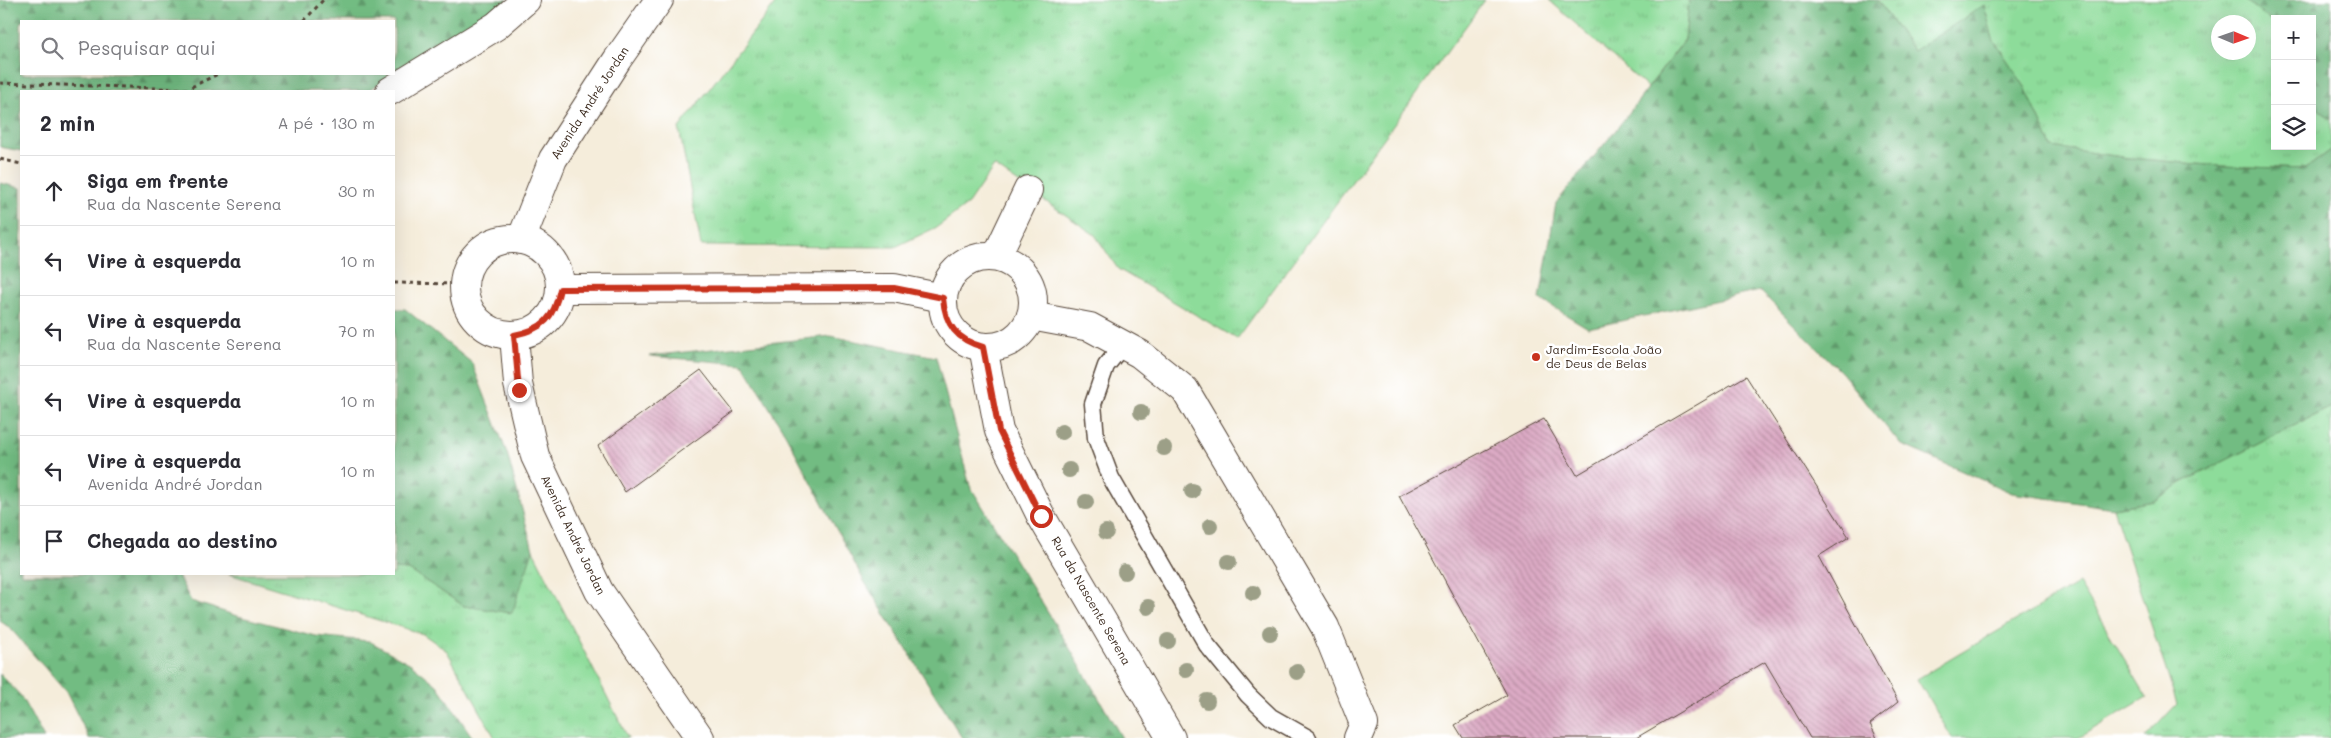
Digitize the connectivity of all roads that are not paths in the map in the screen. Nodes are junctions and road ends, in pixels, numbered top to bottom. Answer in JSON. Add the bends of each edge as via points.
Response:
{"nodes":[{"id":1,"x":526,"y":0,"type":"edge"},
{"id":2,"x":659,"y":0,"type":"edge"},
{"id":3,"x":392,"y":90,"type":"edge"},
{"id":4,"x":1028,"y":190,"type":"dead end"},
{"id":5,"x":521,"y":240,"type":"junction"},
{"id":6,"x":996,"y":257,"type":"junction"},
{"id":7,"x":560,"y":289,"type":"junction"},
{"id":8,"x":943,"y":298,"type":"junction"},
{"id":9,"x":1031,"y":316,"type":"junction"},
{"id":10,"x":514,"y":335,"type":"junction"},
{"id":11,"x":1123,"y":345,"type":"junction"},
{"id":12,"x":983,"y":347,"type":"junction"},
{"id":13,"x":700,"y":738,"type":"edge"},
{"id":14,"x":1171,"y":738,"type":"edge"},
{"id":15,"x":1308,"y":738,"type":"edge"},
{"id":16,"x":1358,"y":738,"type":"edge"}],
"edges":[{"from":1,"to":3,"type":"street","via":[[496,26]]},
{"from":2,"to":5,"type":"street","name":"Avenida André Jordan","via":[[553,159]]},
{"from":4,"to":6,"type":"street"},
{"from":5,"to":7,"type":"street","via":[[537,246],[550,257],[558,272]]},
{"from":5,"to":10,"type":"street","via":[[501,240],[483,249],[470,264],[464,284],[467,304],[478,321],[494,332]]},
{"from":6,"to":8,"type":"street","via":[[981,257],[954,271],[946,284]]},
{"from":6,"to":9,"type":"street","via":[[1022,272],[1030,285],[1033,300]]},
{"from":7,"to":8,"type":"street","via":[[894,288]]},
{"from":7,"to":10,"type":"street","via":[[556,306],[546,321],[532,331]]},
{"from":8,"to":12,"type":"street","via":[[949,325],[970,344]]},
{"from":9,"to":11,"type":"street","via":[[1090,327]]},
{"from":9,"to":12,"type":"street","via":[[1013,340]]},
{"from":10,"to":13,"type":"street","name":"Avenida André Jordan","via":[[519,390],[535,456],[599,591]]},
{"from":11,"to":15,"type":"lane","via":[[1106,366],[1093,404],[1096,438],[1110,478],[1207,645],[1248,695],[1271,716]]},
{"from":11,"to":16,"type":"street","via":[[1140,354],[1185,390],[1325,627],[1364,724]]},
{"from":12,"to":14,"type":"street","name":"Rua da Nascente Serena","via":[[999,431],[1041,516]]}]}
